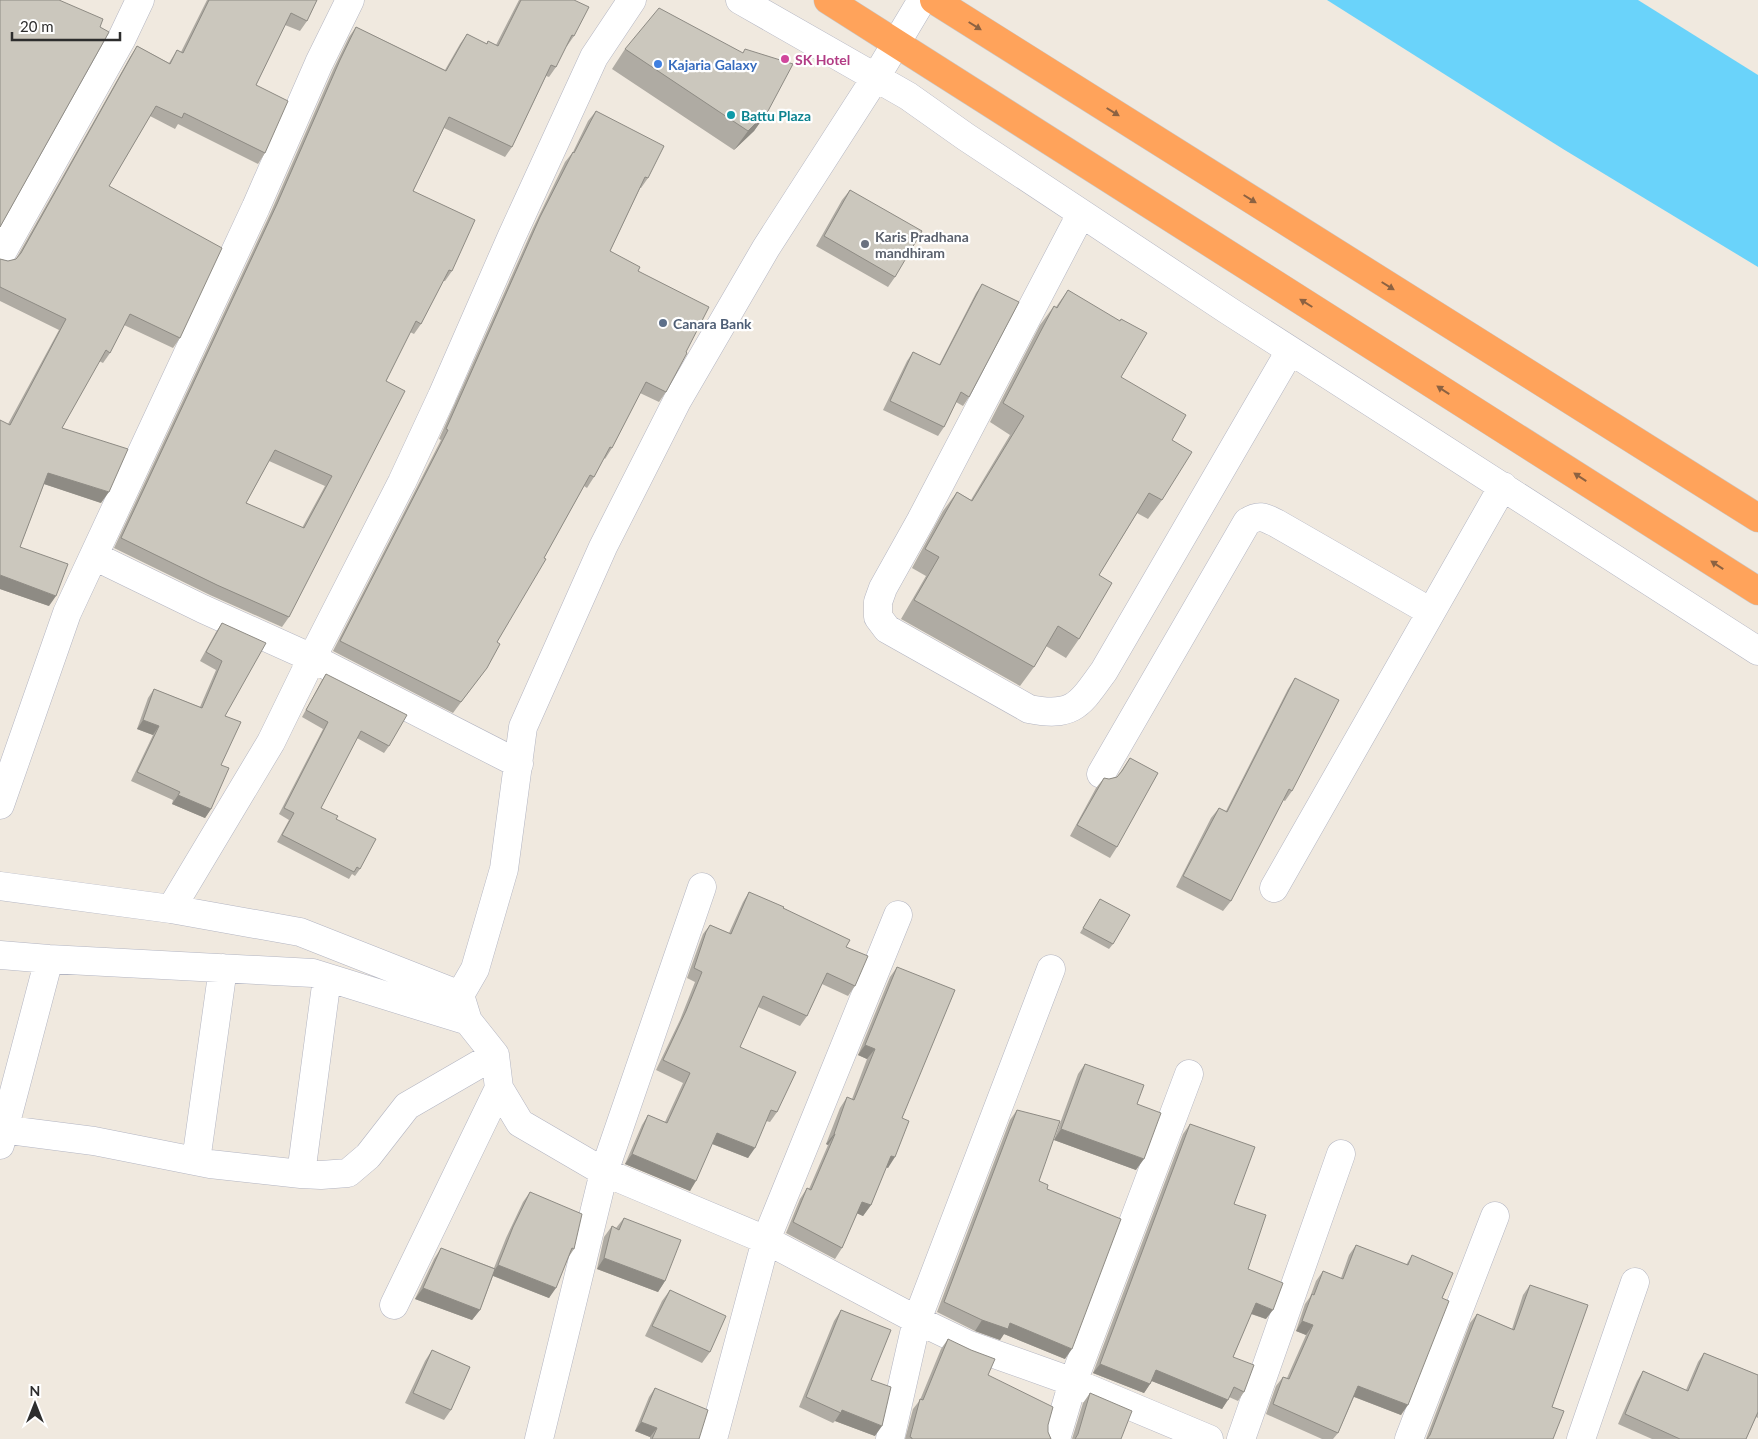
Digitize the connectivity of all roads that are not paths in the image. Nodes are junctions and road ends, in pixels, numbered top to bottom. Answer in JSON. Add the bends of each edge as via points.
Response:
{"nodes":[{"id":1,"x":140,"y":0,"type":"edge"},
{"id":2,"x":350,"y":0,"type":"edge"},
{"id":3,"x":632,"y":0,"type":"edge"},
{"id":4,"x":740,"y":0,"type":"edge"},
{"id":5,"x":828,"y":0,"type":"edge"},
{"id":6,"x":922,"y":0,"type":"edge"},
{"id":7,"x":934,"y":0,"type":"edge"},
{"id":8,"x":896,"y":43,"type":"junction"},
{"id":9,"x":876,"y":77,"type":"junction"},
{"id":10,"x":1081,"y":214,"type":"junction"},
{"id":11,"x":0,"y":256,"type":"edge"},
{"id":12,"x":1290,"y":351,"type":"junction"},
{"id":13,"x":1503,"y":486,"type":"junction"},
{"id":14,"x":1758,"y":518,"type":"edge"},
{"id":15,"x":94,"y":556,"type":"junction"},
{"id":16,"x":1758,"y":591,"type":"edge"},
{"id":17,"x":1431,"y":612,"type":"junction"},
{"id":18,"x":1758,"y":651,"type":"edge"},
{"id":19,"x":312,"y":658,"type":"junction"},
{"id":20,"x":519,"y":764,"type":"junction"},
{"id":21,"x":1101,"y":774,"type":"dead end"},
{"id":22,"x":0,"y":804,"type":"edge"},
{"id":23,"x":0,"y":886,"type":"edge"},
{"id":24,"x":702,"y":887,"type":"dead end"},
{"id":25,"x":1274,"y":888,"type":"dead end"},
{"id":26,"x":171,"y":909,"type":"junction"},
{"id":27,"x":898,"y":915,"type":"dead end"},
{"id":28,"x":0,"y":955,"type":"edge"},
{"id":29,"x":49,"y":959,"type":"junction"},
{"id":30,"x":223,"y":968,"type":"junction"},
{"id":31,"x":1051,"y":969,"type":"dead end"},
{"id":32,"x":327,"y":978,"type":"junction"},
{"id":33,"x":460,"y":995,"type":"junction"},
{"id":34,"x":468,"y":1021,"type":"junction"},
{"id":35,"x":495,"y":1055,"type":"junction"},
{"id":36,"x":1189,"y":1074,"type":"dead end"},
{"id":37,"x":499,"y":1088,"type":"junction"},
{"id":38,"x":2,"y":1135,"type":"edge"},
{"id":39,"x":1341,"y":1154,"type":"dead end"},
{"id":40,"x":196,"y":1161,"type":"junction"},
{"id":41,"x":604,"y":1172,"type":"junction"},
{"id":42,"x":301,"y":1174,"type":"junction"},
{"id":43,"x":1495,"y":1216,"type":"dead end"},
{"id":44,"x":766,"y":1240,"type":"junction"},
{"id":45,"x":1635,"y":1282,"type":"dead end"},
{"id":46,"x":394,"y":1305,"type":"dead end"},
{"id":47,"x":917,"y":1320,"type":"junction"},
{"id":48,"x":1073,"y":1382,"type":"junction"},
{"id":49,"x":540,"y":1439,"type":"edge"},
{"id":50,"x":713,"y":1439,"type":"edge"},
{"id":51,"x":890,"y":1439,"type":"edge"},
{"id":52,"x":1056,"y":1439,"type":"edge"},
{"id":53,"x":1209,"y":1439,"type":"edge"},
{"id":54,"x":1241,"y":1439,"type":"edge"},
{"id":55,"x":1409,"y":1439,"type":"edge"},
{"id":56,"x":1581,"y":1439,"type":"edge"}],
"edges":[{"from":1,"to":11,"type":"street","via":[[121,40]]},
{"from":2,"to":15,"type":"street"},
{"from":3,"to":19,"type":"street","via":[[594,58],[410,465]]},
{"from":4,"to":9,"type":"street"},
{"from":5,"to":8,"type":"highway"},
{"from":6,"to":8,"type":"street"},
{"from":7,"to":14,"type":"highway","one_way":true},
{"from":8,"to":9,"type":"street"},
{"from":16,"to":8,"type":"highway","one_way":true},
{"from":9,"to":10,"type":"street"},
{"from":9,"to":20,"type":"street","via":[[766,248],[677,401],[604,547],[523,728]]},
{"from":10,"to":12,"type":"street"},
{"from":10,"to":12,"type":"street","via":[[883,588],[878,602],[878,617],[887,629],[1029,709],[1047,712],[1069,710],[1083,700],[1104,671]]},
{"from":12,"to":13,"type":"street"},
{"from":13,"to":17,"type":"street"},
{"from":13,"to":18,"type":"street"},
{"from":15,"to":19,"type":"street"},
{"from":15,"to":22,"type":"street","via":[[67,613]]},
{"from":17,"to":21,"type":"street","via":[[1265,518],[1255,517],[1247,522]]},
{"from":17,"to":25,"type":"street"},
{"from":19,"to":20,"type":"street"},
{"from":19,"to":26,"type":"street","via":[[271,742]]},
{"from":20,"to":33,"type":"street","via":[[504,869],[475,968]]},
{"from":23,"to":26,"type":"street"},
{"from":24,"to":41,"type":"street"},
{"from":26,"to":33,"type":"street","via":[[300,932]]},
{"from":27,"to":44,"type":"street"},
{"from":28,"to":29,"type":"street"},
{"from":29,"to":30,"type":"street"},
{"from":29,"to":38,"type":"street"},
{"from":30,"to":32,"type":"street","via":[[312,973]]},
{"from":30,"to":40,"type":"street"},
{"from":31,"to":47,"type":"street"},
{"from":32,"to":34,"type":"street"},
{"from":32,"to":42,"type":"street"},
{"from":33,"to":34,"type":"street"},
{"from":34,"to":35,"type":"street"},
{"from":35,"to":37,"type":"street"},
{"from":35,"to":42,"type":"street","via":[[407,1106],[368,1156],[348,1172]]},
{"from":36,"to":48,"type":"street"},
{"from":37,"to":41,"type":"street","via":[[520,1123]]},
{"from":37,"to":46,"type":"street"},
{"from":38,"to":40,"type":"street","via":[[94,1141]]},
{"from":39,"to":54,"type":"street"},
{"from":40,"to":42,"type":"street"},
{"from":41,"to":44,"type":"street"},
{"from":41,"to":49,"type":"street"},
{"from":43,"to":55,"type":"street"},
{"from":44,"to":47,"type":"street"},
{"from":44,"to":50,"type":"street"},
{"from":45,"to":56,"type":"street"},
{"from":47,"to":48,"type":"street","via":[[969,1345]]},
{"from":47,"to":51,"type":"street"},
{"from":48,"to":52,"type":"street"},
{"from":48,"to":53,"type":"street"}]}
